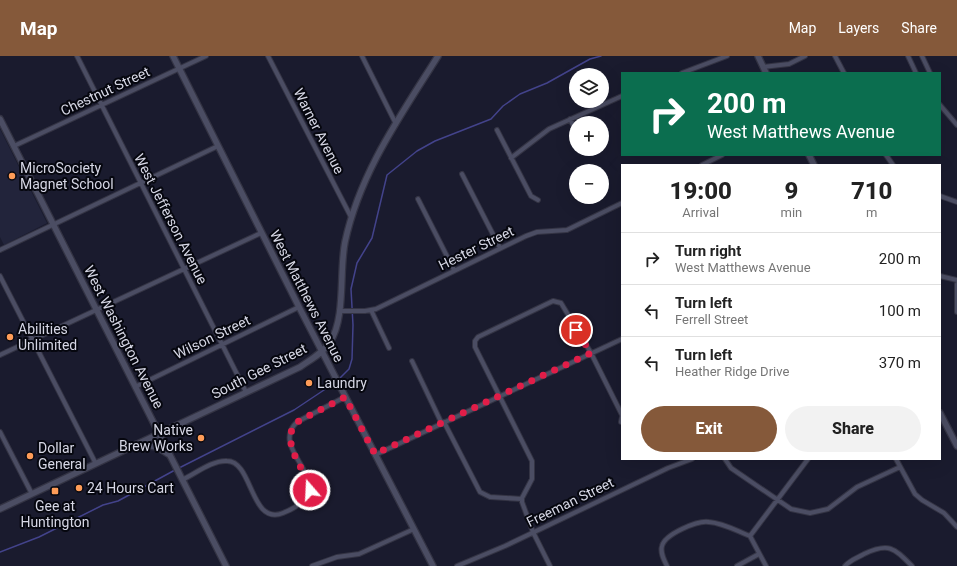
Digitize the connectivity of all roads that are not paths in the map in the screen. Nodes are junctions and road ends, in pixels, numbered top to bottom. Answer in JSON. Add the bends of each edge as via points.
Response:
{"nodes":[{"id":1,"x":77,"y":56,"type":"edge"},
{"id":2,"x":173,"y":56,"type":"edge"},
{"id":3,"x":206,"y":56,"type":"edge"},
{"id":4,"x":268,"y":56,"type":"edge"},
{"id":5,"x":362,"y":56,"type":"edge"},
{"id":6,"x":438,"y":56,"type":"edge"},
{"id":7,"x":727,"y":56,"type":"edge"},
{"id":8,"x":758,"y":56,"type":"edge"},
{"id":9,"x":805,"y":56,"type":"edge"},
{"id":10,"x":835,"y":56,"type":"edge"},
{"id":11,"x":908,"y":56,"type":"edge"},
{"id":12,"x":922,"y":56,"type":"edge"},
{"id":13,"x":763,"y":67,"type":"junction"},
{"id":14,"x":179,"y":69,"type":"junction"},
{"id":15,"x":692,"y":71,"type":"edge"},
{"id":16,"x":766,"y":72,"type":"edge"},
{"id":17,"x":843,"y":72,"type":"edge"},
{"id":18,"x":916,"y":72,"type":"edge"},
{"id":19,"x":930,"y":72,"type":"edge"},
{"id":20,"x":621,"y":96,"type":"edge"},
{"id":21,"x":101,"y":105,"type":"junction"},
{"id":22,"x":941,"y":105,"type":"edge"},
{"id":23,"x":577,"y":116,"type":"edge"},
{"id":24,"x":0,"y":120,"type":"edge"},
{"id":25,"x":569,"y":120,"type":"edge"},
{"id":26,"x":396,"y":124,"type":"junction"},
{"id":27,"x":957,"y":125,"type":"edge"},
{"id":28,"x":497,"y":130,"type":"dead end"},
{"id":29,"x":14,"y":146,"type":"junction"},
{"id":30,"x":218,"y":146,"type":"junction"},
{"id":31,"x":720,"y":156,"type":"edge"},
{"id":32,"x":511,"y":158,"type":"junction"},
{"id":33,"x":704,"y":164,"type":"edge"},
{"id":34,"x":462,"y":174,"type":"dead end"},
{"id":35,"x":139,"y":182,"type":"junction"},
{"id":36,"x":941,"y":196,"type":"edge"},
{"id":37,"x":418,"y":199,"type":"dead end"},
{"id":38,"x":538,"y":200,"type":"dead end"},
{"id":39,"x":957,"y":202,"type":"edge"},
{"id":40,"x":621,"y":203,"type":"edge"},
{"id":41,"x":351,"y":217,"type":"junction"},
{"id":42,"x":54,"y":225,"type":"junction"},
{"id":43,"x":261,"y":233,"type":"junction"},
{"id":44,"x":1,"y":248,"type":"edge"},
{"id":45,"x":500,"y":248,"type":"junction"},
{"id":46,"x":184,"y":269,"type":"junction"},
{"id":47,"x":454,"y":270,"type":"junction"},
{"id":48,"x":0,"y":276,"type":"edge"},
{"id":49,"x":941,"y":276,"type":"edge"},
{"id":50,"x":957,"y":280,"type":"edge"},
{"id":51,"x":957,"y":284,"type":"edge"},
{"id":52,"x":299,"y":307,"type":"junction"},
{"id":53,"x":96,"y":310,"type":"junction"},
{"id":54,"x":371,"y":310,"type":"junction"},
{"id":55,"x":339,"y":311,"type":"junction"},
{"id":56,"x":957,"y":312,"type":"edge"},
{"id":57,"x":621,"y":339,"type":"edge"},
{"id":58,"x":32,"y":340,"type":"junction"},
{"id":59,"x":222,"y":344,"type":"junction"},
{"id":60,"x":389,"y":348,"type":"dead end"},
{"id":61,"x":322,"y":352,"type":"junction"},
{"id":62,"x":591,"y":353,"type":"junction"},
{"id":63,"x":0,"y":356,"type":"edge"},
{"id":64,"x":412,"y":361,"type":"dead end"},
{"id":65,"x":135,"y":387,"type":"junction"},
{"id":66,"x":246,"y":392,"type":"junction"},
{"id":67,"x":499,"y":396,"type":"junction"},
{"id":68,"x":345,"y":397,"type":"junction"},
{"id":69,"x":621,"y":414,"type":"edge"},
{"id":70,"x":941,"y":415,"type":"edge"},
{"id":71,"x":443,"y":423,"type":"junction"},
{"id":72,"x":0,"y":432,"type":"edge"},
{"id":73,"x":159,"y":434,"type":"junction"},
{"id":74,"x":137,"y":444,"type":"junction"},
{"id":75,"x":957,"y":445,"type":"edge"},
{"id":76,"x":375,"y":454,"type":"junction"},
{"id":77,"x":169,"y":455,"type":"junction"},
{"id":78,"x":689,"y":460,"type":"edge"},
{"id":79,"x":726,"y":460,"type":"edge"},
{"id":80,"x":807,"y":460,"type":"edge"},
{"id":81,"x":896,"y":460,"type":"edge"},
{"id":82,"x":96,"y":464,"type":"junction"},
{"id":83,"x":900,"y":468,"type":"junction"},
{"id":84,"x":181,"y":478,"type":"junction"},
{"id":85,"x":32,"y":494,"type":"junction"},
{"id":86,"x":522,"y":499,"type":"junction"},
{"id":87,"x":776,"y":499,"type":"junction"},
{"id":88,"x":0,"y":509,"type":"edge"},
{"id":89,"x":957,"y":527,"type":"edge"},
{"id":90,"x":414,"y":529,"type":"junction"},
{"id":91,"x":533,"y":532,"type":"junction"},
{"id":92,"x":750,"y":536,"type":"junction"},
{"id":93,"x":759,"y":554,"type":"junction"},
{"id":94,"x":226,"y":566,"type":"edge"},
{"id":95,"x":312,"y":566,"type":"edge"},
{"id":96,"x":433,"y":566,"type":"edge"},
{"id":97,"x":457,"y":566,"type":"edge"},
{"id":98,"x":550,"y":566,"type":"edge"},
{"id":99,"x":667,"y":566,"type":"edge"},
{"id":100,"x":737,"y":566,"type":"edge"},
{"id":101,"x":766,"y":566,"type":"edge"},
{"id":102,"x":845,"y":566,"type":"edge"},
{"id":103,"x":912,"y":566,"type":"edge"}],
"edges":[{"from":1,"to":21,"type":"street","name":"West Jefferson Avenue"},
{"from":2,"to":14,"type":"street","name":"West Matthews Avenue"},
{"from":3,"to":14,"type":"street","name":"Chestnut Street"},
{"from":4,"to":41,"type":"street","name":"Warner Avenue"},
{"from":5,"to":26,"type":"street"},
{"from":6,"to":26,"type":"street","name":"South Gee Street"},
{"from":7,"to":15,"type":"street"},
{"from":8,"to":13,"type":"street"},
{"from":9,"to":13,"type":"street","via":[[789,64]]},
{"from":10,"to":17,"type":"street"},
{"from":11,"to":18,"type":"street"},
{"from":12,"to":19,"type":"street"},
{"from":13,"to":16,"type":"street"},
{"from":14,"to":21,"type":"street","name":"Chestnut Street"},
{"from":14,"to":30,"type":"street","name":"West Matthews Avenue"},
{"from":20,"to":23,"type":"street"},
{"from":21,"to":29,"type":"street","name":"Chestnut Street"},
{"from":21,"to":35,"type":"street","name":"West Jefferson Avenue"},
{"from":22,"to":27,"type":"street"},
{"from":24,"to":29,"type":"street","name":"West Washington Avenue"},
{"from":25,"to":32,"type":"street","via":[[544,132]]},
{"from":26,"to":41,"type":"street","name":"South Gee Street","via":[[371,165]]},
{"from":28,"to":32,"type":"street"},
{"from":29,"to":42,"type":"street","name":"West Washington Avenue"},
{"from":30,"to":35,"type":"street"},
{"from":30,"to":43,"type":"street","name":"West Matthews Avenue"},
{"from":31,"to":33,"type":"street"},
{"from":32,"to":38,"type":"street","via":[[532,196]]},
{"from":34,"to":45,"type":"street"},
{"from":35,"to":42,"type":"street"},
{"from":35,"to":46,"type":"street","name":"West Jefferson Avenue"},
{"from":36,"to":39,"type":"street"},
{"from":37,"to":47,"type":"street"},
{"from":40,"to":45,"type":"street","name":"Hester Street","via":[[567,230],[537,232]]},
{"from":41,"to":55,"type":"street","name":"South Gee Street","via":[[345,243]]},
{"from":42,"to":44,"type":"street"},
{"from":42,"to":53,"type":"street","name":"West Washington Avenue"},
{"from":43,"to":46,"type":"street"},
{"from":43,"to":52,"type":"street","name":"West Matthews Avenue"},
{"from":45,"to":47,"type":"street","name":"Hester Street"},
{"from":46,"to":53,"type":"street"},
{"from":46,"to":59,"type":"street","name":"West Jefferson Avenue"},
{"from":47,"to":54,"type":"street","name":"Hester Street"},
{"from":48,"to":58,"type":"street"},
{"from":49,"to":50,"type":"street"},
{"from":51,"to":56,"type":"street"},
{"from":52,"to":59,"type":"street","name":"Wilson Street"},
{"from":52,"to":61,"type":"street","name":"West Matthews Avenue"},
{"from":53,"to":58,"type":"street"},
{"from":53,"to":65,"type":"street","name":"West Washington Avenue"},
{"from":54,"to":55,"type":"street","name":"Hester Street"},
{"from":54,"to":60,"type":"street"},
{"from":55,"to":61,"type":"street","name":"South Gee Street","via":[[336,332]]},
{"from":57,"to":62,"type":"street"},
{"from":58,"to":63,"type":"street"},
{"from":58,"to":82,"type":"street"},
{"from":59,"to":65,"type":"street","name":"Wilson Street"},
{"from":59,"to":66,"type":"street","name":"West Jefferson Avenue"},
{"from":61,"to":66,"type":"street","name":"South Gee Street","via":[[300,367]]},
{"from":61,"to":68,"type":"street","name":"West Matthews Avenue"},
{"from":62,"to":67,"type":"street"},
{"from":62,"to":67,"type":"street","via":[[564,306],[554,301],[478,337],[475,341],[475,347]]},
{"from":62,"to":69,"type":"street"},
{"from":64,"to":71,"type":"street"},
{"from":65,"to":73,"type":"street","name":"West Washington Avenue"},
{"from":66,"to":73,"type":"street","name":"South Gee Street"},
{"from":67,"to":71,"type":"street"},
{"from":67,"to":86,"type":"street","via":[[534,466],[532,478]]},
{"from":68,"to":76,"type":"street","name":"West Matthews Avenue"},
{"from":68,"to":84,"type":"street","via":[[292,427],[289,435],[291,444],[310,486],[306,500],[296,507],[276,515],[263,510],[240,467],[229,461],[217,462]]},
{"from":70,"to":75,"type":"street"},
{"from":71,"to":76,"type":"street"},
{"from":71,"to":86,"type":"street","via":[[480,492],[490,497]]},
{"from":72,"to":85,"type":"street"},
{"from":73,"to":74,"type":"street","name":"South Gee Street"},
{"from":73,"to":77,"type":"street","name":"West Washington Avenue"},
{"from":74,"to":77,"type":"street","via":[[157,447]]},
{"from":74,"to":82,"type":"street","name":"South Gee Street"},
{"from":76,"to":90,"type":"street","name":"West Matthews Avenue"},
{"from":77,"to":84,"type":"street","name":"West Washington Avenue"},
{"from":78,"to":91,"type":"street","name":"Freeman Street"},
{"from":79,"to":87,"type":"street","via":[[731,468]]},
{"from":80,"to":87,"type":"street"},
{"from":81,"to":83,"type":"street"},
{"from":82,"to":85,"type":"street","name":"South Gee Street"},
{"from":83,"to":87,"type":"street","via":[[857,486],[836,505],[822,511],[800,512]]},
{"from":83,"to":89,"type":"street","via":[[917,497],[944,513]]},
{"from":84,"to":94,"type":"street","name":"West Washington Avenue"},
{"from":85,"to":88,"type":"street","name":"South Gee Street"},
{"from":86,"to":91,"type":"street"},
{"from":87,"to":92,"type":"street"},
{"from":90,"to":95,"type":"street","via":[[360,554],[331,558]]},
{"from":90,"to":96,"type":"street","name":"West Matthews Avenue"},
{"from":91,"to":97,"type":"street","name":"Freeman Street"},
{"from":91,"to":98,"type":"street"},
{"from":92,"to":93,"type":"street"},
{"from":92,"to":99,"type":"street","via":[[703,522],[664,541],[661,554]]},
{"from":93,"to":100,"type":"street"},
{"from":93,"to":101,"type":"street"},
{"from":102,"to":103,"type":"street","via":[[852,560],[884,547],[894,549]]}]}
